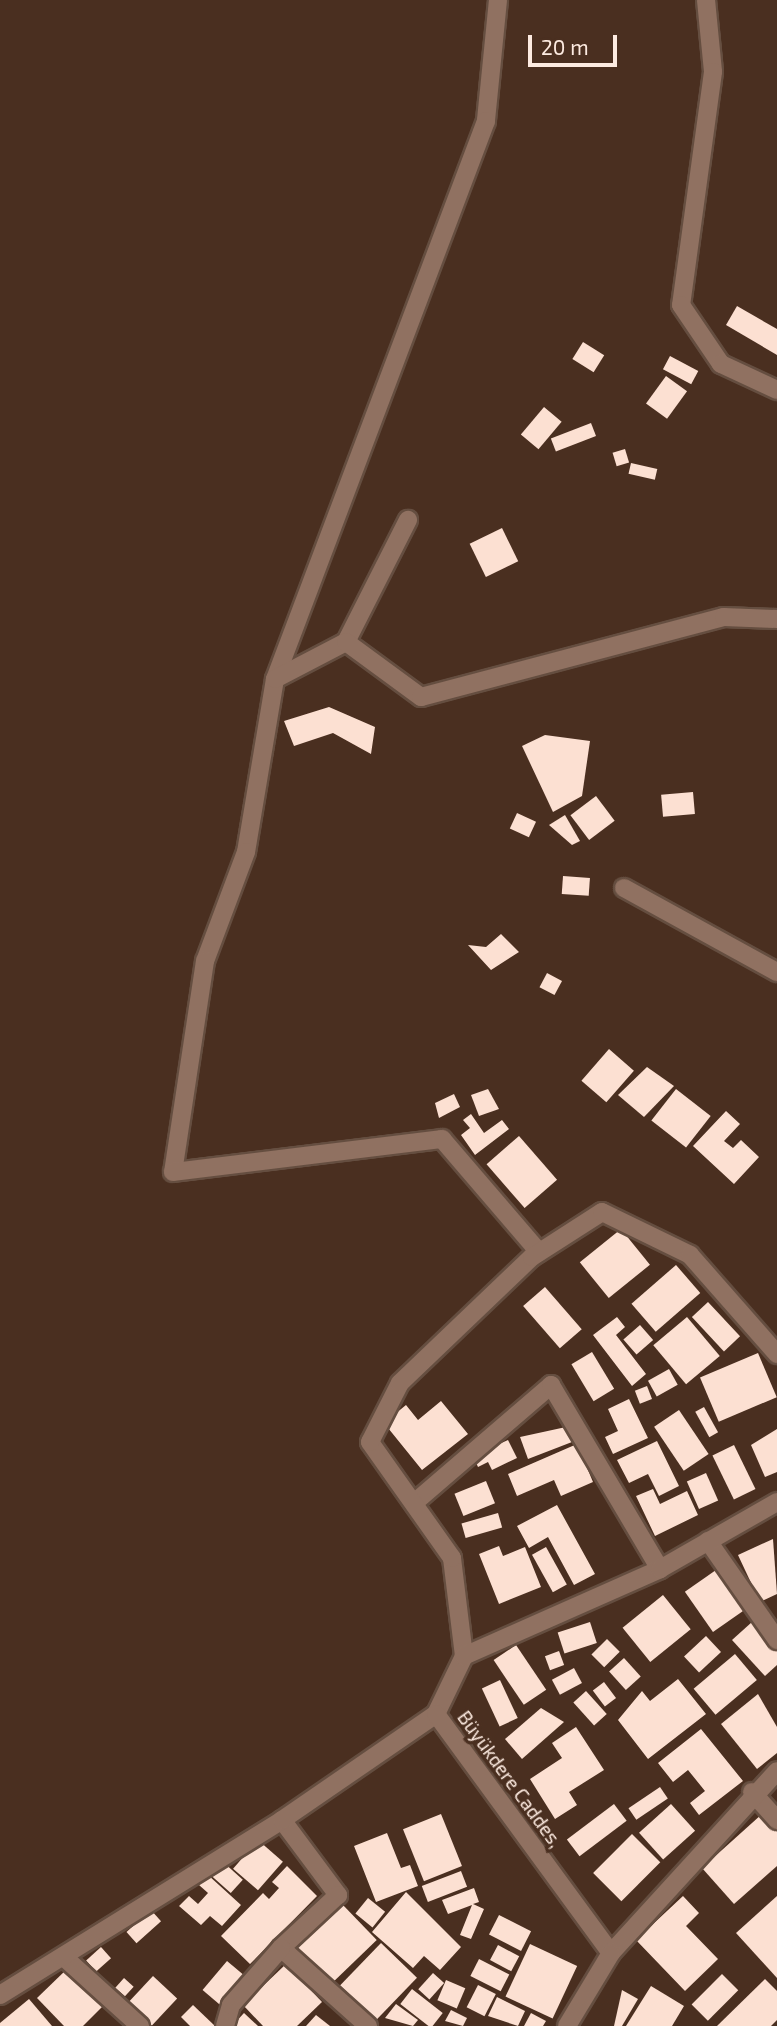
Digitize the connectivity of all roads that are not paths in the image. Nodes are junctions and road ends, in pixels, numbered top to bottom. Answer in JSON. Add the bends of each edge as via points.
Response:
{"nodes":[{"id":1,"x":498,"y":0,"type":"edge"},
{"id":2,"x":706,"y":0,"type":"edge"},
{"id":3,"x":777,"y":390,"type":"edge"},
{"id":4,"x":408,"y":520,"type":"dead end"},
{"id":5,"x":777,"y":619,"type":"edge"},
{"id":6,"x":346,"y":642,"type":"junction"},
{"id":7,"x":275,"y":679,"type":"junction"},
{"id":8,"x":624,"y":888,"type":"dead end"},
{"id":9,"x":777,"y":972,"type":"edge"},
{"id":10,"x":540,"y":1252,"type":"junction"},
{"id":11,"x":777,"y":1354,"type":"edge"},
{"id":12,"x":777,"y":1502,"type":"edge"},
{"id":13,"x":414,"y":1503,"type":"junction"},
{"id":14,"x":708,"y":1541,"type":"junction"},
{"id":15,"x":660,"y":1569,"type":"junction"},
{"id":16,"x":777,"y":1640,"type":"edge"},
{"id":17,"x":464,"y":1656,"type":"junction"},
{"id":18,"x":436,"y":1714,"type":"junction"},
{"id":19,"x":777,"y":1771,"type":"edge"},
{"id":20,"x":751,"y":1792,"type":"junction"},
{"id":21,"x":777,"y":1819,"type":"edge"},
{"id":22,"x":282,"y":1820,"type":"junction"},
{"id":23,"x":281,"y":1948,"type":"junction"},
{"id":24,"x":611,"y":1953,"type":"junction"},
{"id":25,"x":66,"y":1959,"type":"junction"},
{"id":26,"x":0,"y":1995,"type":"edge"},
{"id":27,"x":139,"y":2026,"type":"edge"},
{"id":28,"x":225,"y":2026,"type":"edge"},
{"id":29,"x":368,"y":2026,"type":"edge"},
{"id":30,"x":567,"y":2026,"type":"edge"}],
"edges":[{"from":1,"to":7,"type":"street","via":[[486,121]]},
{"from":2,"to":3,"type":"street","via":[[713,72],[681,305],[722,363]]},
{"from":4,"to":6,"type":"street"},
{"from":5,"to":6,"type":"street","via":[[724,617],[421,697]]},
{"from":6,"to":7,"type":"street"},
{"from":7,"to":10,"type":"street","via":[[246,852],[205,961],[173,1172],[442,1139]]},
{"from":8,"to":9,"type":"street"},
{"from":10,"to":11,"type":"street","via":[[602,1212],[690,1255]]},
{"from":10,"to":13,"type":"street","via":[[400,1383],[370,1442]]},
{"from":12,"to":14,"type":"street"},
{"from":13,"to":15,"type":"street","via":[[551,1385]]},
{"from":13,"to":17,"type":"street","via":[[452,1558]]},
{"from":14,"to":15,"type":"street"},
{"from":14,"to":16,"type":"street"},
{"from":15,"to":17,"type":"street"},
{"from":17,"to":18,"type":"street"},
{"from":18,"to":22,"type":"street","name":"Büyükdere Caddes,"},
{"from":18,"to":24,"type":"street","name":"Büyükdere Caddes,"},
{"from":19,"to":20,"type":"street"},
{"from":20,"to":21,"type":"street"},
{"from":20,"to":24,"type":"street"},
{"from":22,"to":23,"type":"street","via":[[338,1895]]},
{"from":22,"to":25,"type":"street","name":"Büyükdere Caddes,"},
{"from":23,"to":28,"type":"street","via":[[231,2005]]},
{"from":23,"to":29,"type":"street"},
{"from":24,"to":30,"type":"street"},
{"from":25,"to":26,"type":"street","name":"Büyükdere Caddes,"},
{"from":25,"to":27,"type":"street"}]}
